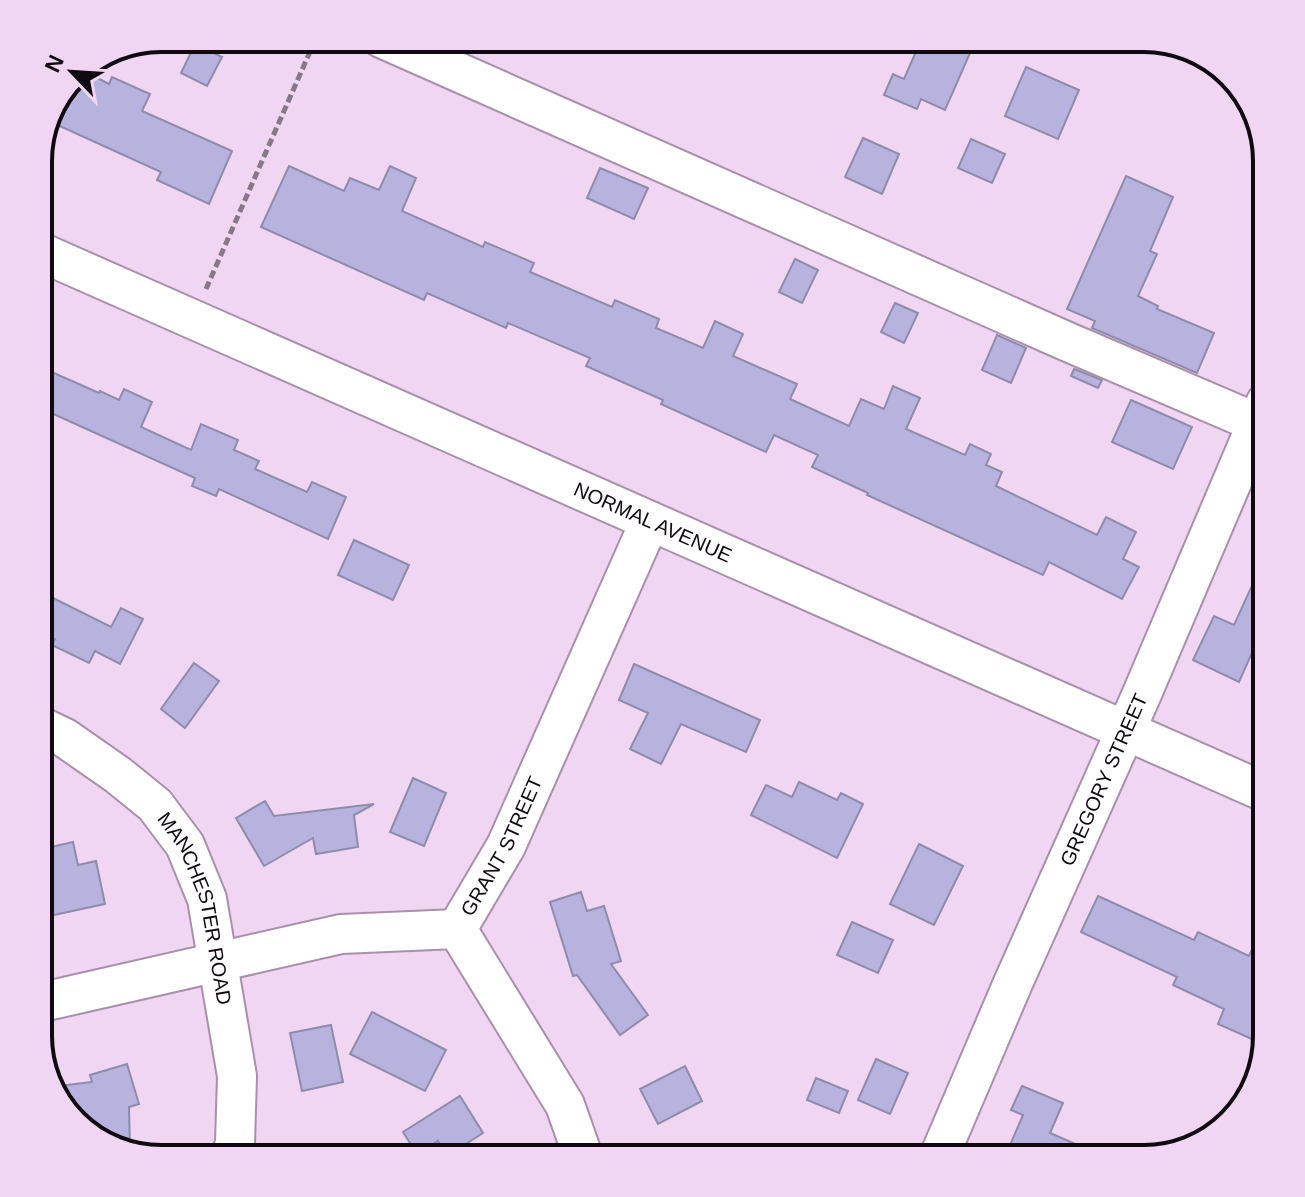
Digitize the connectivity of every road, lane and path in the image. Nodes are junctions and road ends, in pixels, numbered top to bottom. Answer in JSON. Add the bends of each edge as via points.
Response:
{"nodes":[{"id":1,"x":310,"y":52,"type":"edge"},
{"id":2,"x":413,"y":52,"type":"edge"},
{"id":3,"x":52,"y":257,"type":"edge"},
{"id":4,"x":193,"y":319,"type":"junction"},
{"id":5,"x":1253,"y":409,"type":"edge"},
{"id":6,"x":1253,"y":433,"type":"edge"},
{"id":7,"x":650,"y":521,"type":"junction"},
{"id":8,"x":1126,"y":730,"type":"junction"},
{"id":9,"x":52,"y":732,"type":"edge"},
{"id":10,"x":1253,"y":787,"type":"edge"},
{"id":11,"x":457,"y":929,"type":"junction"},
{"id":12,"x":218,"y":963,"type":"junction"},
{"id":13,"x":52,"y":1000,"type":"edge"},
{"id":14,"x":234,"y":1145,"type":"edge"},
{"id":15,"x":579,"y":1145,"type":"edge"},
{"id":16,"x":944,"y":1145,"type":"edge"}],
"edges":[{"from":1,"to":4,"type":"path"},
{"from":2,"to":5,"type":"street","via":[[1010,317]]},
{"from":3,"to":4,"type":"street","name":"NORMAL AVENUE"},
{"from":4,"to":7,"type":"street","name":"NORMAL AVENUE"},
{"from":6,"to":8,"type":"street","name":"GREGORY STREET"},
{"from":7,"to":8,"type":"street","name":"NORMAL AVENUE"},
{"from":7,"to":11,"type":"street","name":"GRANT STREET","via":[[506,846]]},
{"from":8,"to":10,"type":"street","name":"NORMAL AVENUE"},
{"from":8,"to":16,"type":"street","name":"GREGORY STREET"},
{"from":9,"to":12,"type":"street","name":"MANCHESTER ROAD","via":[[155,805],[185,845],[207,899]]},
{"from":11,"to":12,"type":"street","via":[[341,934]]},
{"from":11,"to":15,"type":"street","name":"GRANT STREET","via":[[565,1105]]},
{"from":12,"to":13,"type":"street"},
{"from":12,"to":14,"type":"street","name":"MANCHESTER ROAD","via":[[237,1076]]}]}
